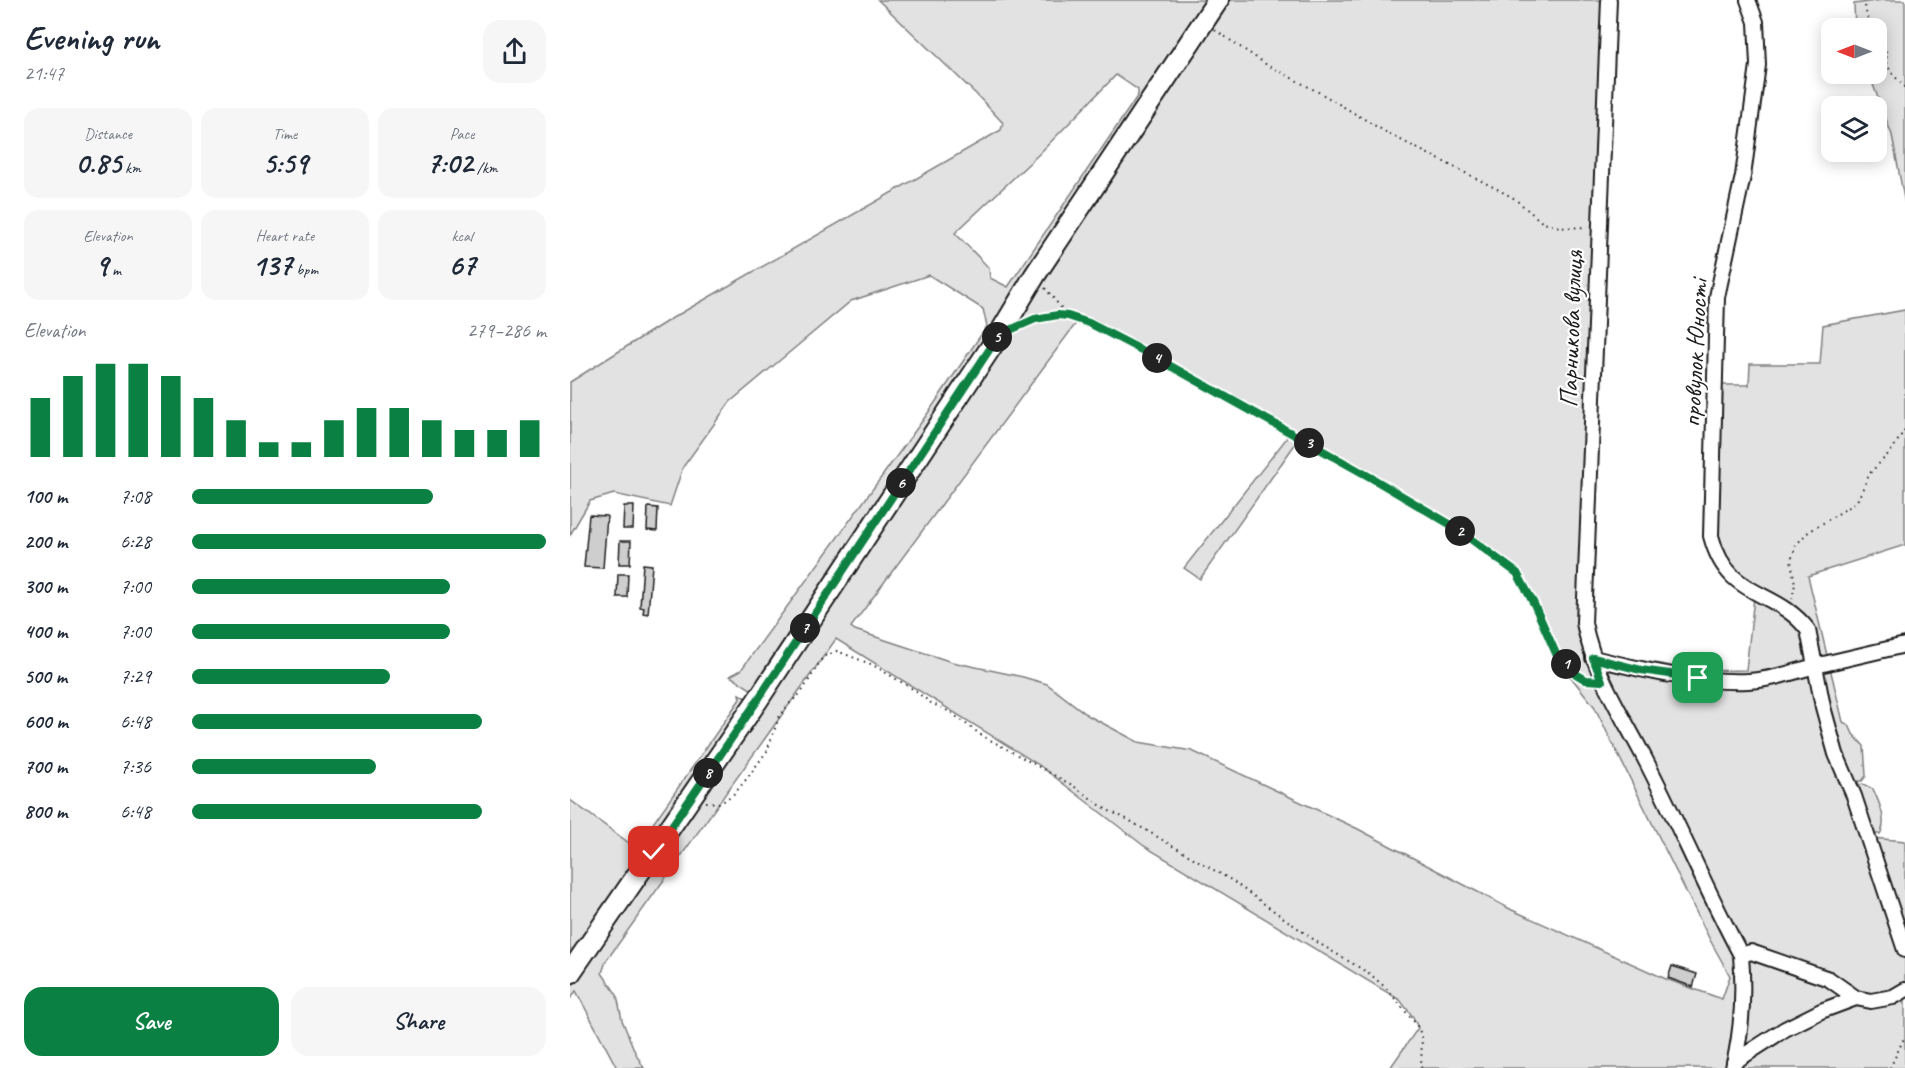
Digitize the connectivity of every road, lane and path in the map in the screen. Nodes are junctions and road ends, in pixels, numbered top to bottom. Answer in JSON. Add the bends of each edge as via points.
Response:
{"nodes":[{"id":1,"x":1218,"y":0,"type":"edge"},
{"id":2,"x":1609,"y":0,"type":"edge"},
{"id":3,"x":1748,"y":0,"type":"edge"},
{"id":4,"x":1864,"y":0,"type":"edge"},
{"id":5,"x":1868,"y":18,"type":"edge"},
{"id":6,"x":1203,"y":23,"type":"junction"},
{"id":7,"x":1887,"y":64,"type":"edge"},
{"id":8,"x":1905,"y":88,"type":"edge"},
{"id":9,"x":1599,"y":228,"type":"junction"},
{"id":10,"x":1035,"y":275,"type":"junction"},
{"id":11,"x":1068,"y":316,"type":"junction"},
{"id":12,"x":999,"y":335,"type":"junction"},
{"id":13,"x":1905,"y":429,"type":"edge"},
{"id":14,"x":1788,"y":611,"type":"junction"},
{"id":15,"x":1905,"y":645,"type":"edge"},
{"id":16,"x":1593,"y":658,"type":"junction"},
{"id":17,"x":1816,"y":666,"type":"junction"},
{"id":18,"x":1602,"y":681,"type":"junction"},
{"id":19,"x":693,"y":796,"type":"junction"},
{"id":20,"x":1905,"y":950,"type":"edge"},
{"id":21,"x":1741,"y":955,"type":"junction"},
{"id":22,"x":570,"y":974,"type":"edge"},
{"id":23,"x":1905,"y":990,"type":"edge"},
{"id":24,"x":1856,"y":998,"type":"junction"},
{"id":25,"x":1905,"y":1036,"type":"edge"},
{"id":26,"x":1734,"y":1065,"type":"edge"},
{"id":27,"x":1421,"y":1068,"type":"edge"},
{"id":28,"x":1890,"y":1068,"type":"edge"}],
"edges":[{"from":1,"to":6,"type":"street"},
{"from":2,"to":9,"type":"street","name":"Парникова вулиця"},
{"from":3,"to":14,"type":"street","name":"провулок Юності","via":[[1756,22],[1758,65],[1743,176],[1717,297],[1711,536],[1720,561],[1731,576]]},
{"from":4,"to":5,"type":"path"},
{"from":6,"to":9,"type":"path","via":[[1389,134],[1515,199],[1543,223],[1565,228]]},
{"from":6,"to":10,"type":"street"},
{"from":7,"to":8,"type":"path"},
{"from":9,"to":16,"type":"street","name":"Парникова вулиця","via":[[1584,602],[1584,623]]},
{"from":10,"to":11,"type":"path"},
{"from":10,"to":12,"type":"street"},
{"from":11,"to":12,"type":"path","via":[[1035,319]]},
{"from":11,"to":18,"type":"path","via":[[1149,354],[1453,526],[1517,573],[1557,656],[1586,680]]},
{"from":12,"to":19,"type":"street"},
{"from":13,"to":14,"type":"path","via":[[1870,473],[1858,500],[1807,533],[1796,545],[1791,561],[1794,594]]},
{"from":14,"to":17,"type":"street","name":"провулок Юності","via":[[1808,630]]},
{"from":15,"to":17,"type":"street"},
{"from":16,"to":17,"type":"street","via":[[1641,670],[1725,681],[1768,678]]},
{"from":16,"to":18,"type":"street","name":"Парникова вулиця"},
{"from":17,"to":20,"type":"street","name":"провулок Юності","via":[[1836,754],[1854,796]]},
{"from":18,"to":21,"type":"street","name":"Парникова вулиця","via":[[1646,760]]},
{"from":19,"to":22,"type":"street"},
{"from":19,"to":27,"type":"path","via":[[708,803],[721,803],[735,793],[767,751],[779,717],[801,693],[823,657],[837,651],[848,654],[873,665],[981,735],[1072,784],[1107,810],[1231,880],[1320,944],[1370,974],[1416,1024],[1422,1036]]},
{"from":21,"to":24,"type":"street","via":[[1751,952],[1828,979]]},
{"from":21,"to":26,"type":"street","via":[[1741,1016]]},
{"from":23,"to":24,"type":"street","via":[[1871,1001]]},
{"from":24,"to":26,"type":"street","via":[[1785,1029]]},
{"from":25,"to":28,"type":"path"}]}
